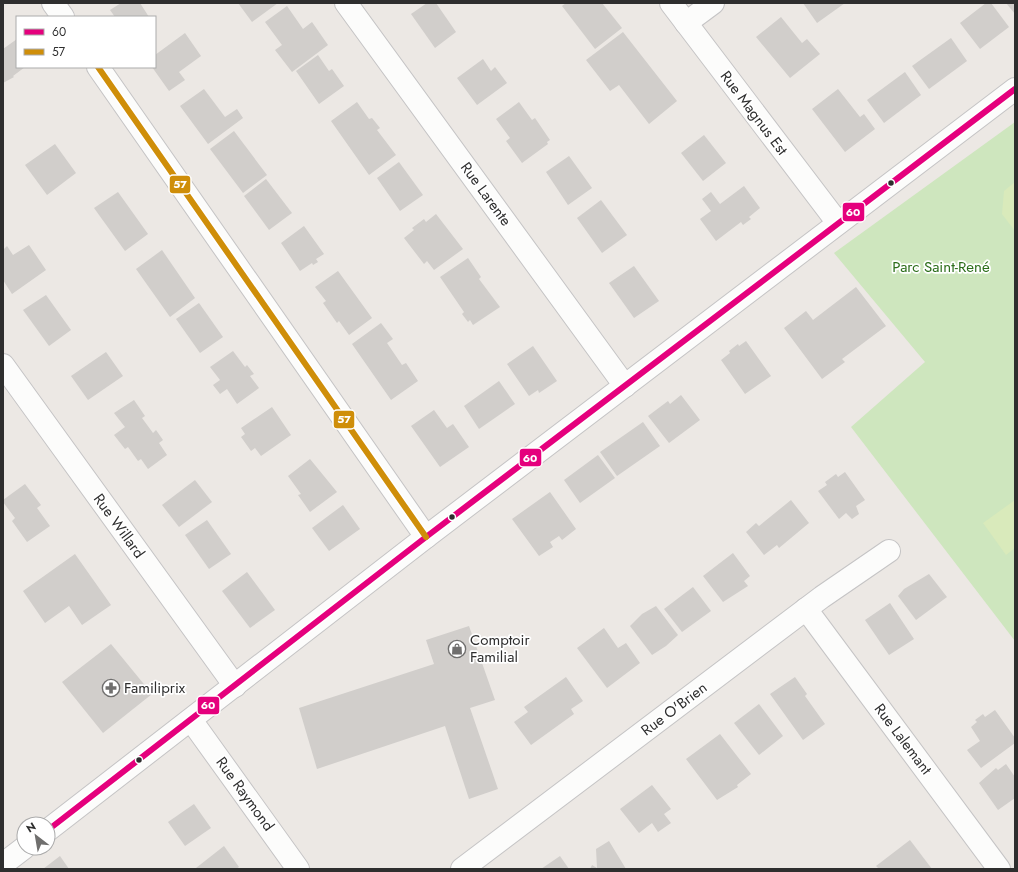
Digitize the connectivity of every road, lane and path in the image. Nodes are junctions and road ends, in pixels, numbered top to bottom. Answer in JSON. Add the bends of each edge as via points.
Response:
{"nodes":[{"id":1,"x":54,"y":3,"type":"edge"},
{"id":2,"x":346,"y":3,"type":"edge"},
{"id":3,"x":671,"y":3,"type":"edge"},
{"id":4,"x":712,"y":3,"type":"edge"},
{"id":5,"x":62,"y":16,"type":"edge"},
{"id":6,"x":686,"y":23,"type":"junction"},
{"id":7,"x":99,"y":68,"type":"edge"},
{"id":8,"x":1015,"y":89,"type":"edge"},
{"id":9,"x":838,"y":223,"type":"junction"},
{"id":10,"x":3,"y":365,"type":"edge"},
{"id":11,"x":625,"y":386,"type":"junction"},
{"id":12,"x":426,"y":537,"type":"junction"},
{"id":13,"x":888,"y":551,"type":"dead end"},
{"id":14,"x":806,"y":609,"type":"junction"},
{"id":15,"x":235,"y":686,"type":"junction"},
{"id":16,"x":191,"y":720,"type":"junction"},
{"id":17,"x":56,"y":824,"type":"edge"},
{"id":18,"x":16,"y":854,"type":"edge"},
{"id":19,"x":3,"y":864,"type":"edge"},
{"id":20,"x":298,"y":869,"type":"edge"},
{"id":21,"x":462,"y":869,"type":"edge"},
{"id":22,"x":999,"y":869,"type":"edge"}],
"edges":[{"from":1,"to":5,"type":"street"},
{"from":2,"to":11,"type":"street","name":"Rue Larente"},
{"from":3,"to":6,"type":"street","name":"Rue Magnus Est"},
{"from":4,"to":6,"type":"street"},
{"from":6,"to":9,"type":"street","name":"Rue Magnus Est"},
{"from":7,"to":12,"type":"street"},
{"from":8,"to":9,"type":"street"},
{"from":9,"to":11,"type":"street"},
{"from":10,"to":15,"type":"street","name":"Rue Willard"},
{"from":11,"to":12,"type":"street"},
{"from":12,"to":15,"type":"street"},
{"from":13,"to":14,"type":"street","name":"Rue O'Brien"},
{"from":14,"to":21,"type":"street","name":"Rue O'Brien"},
{"from":14,"to":22,"type":"street","name":"Rue Lalemant"},
{"from":15,"to":16,"type":"street"},
{"from":16,"to":17,"type":"street"},
{"from":16,"to":20,"type":"street","name":"Rue Raymond"},
{"from":18,"to":19,"type":"street"}]}
